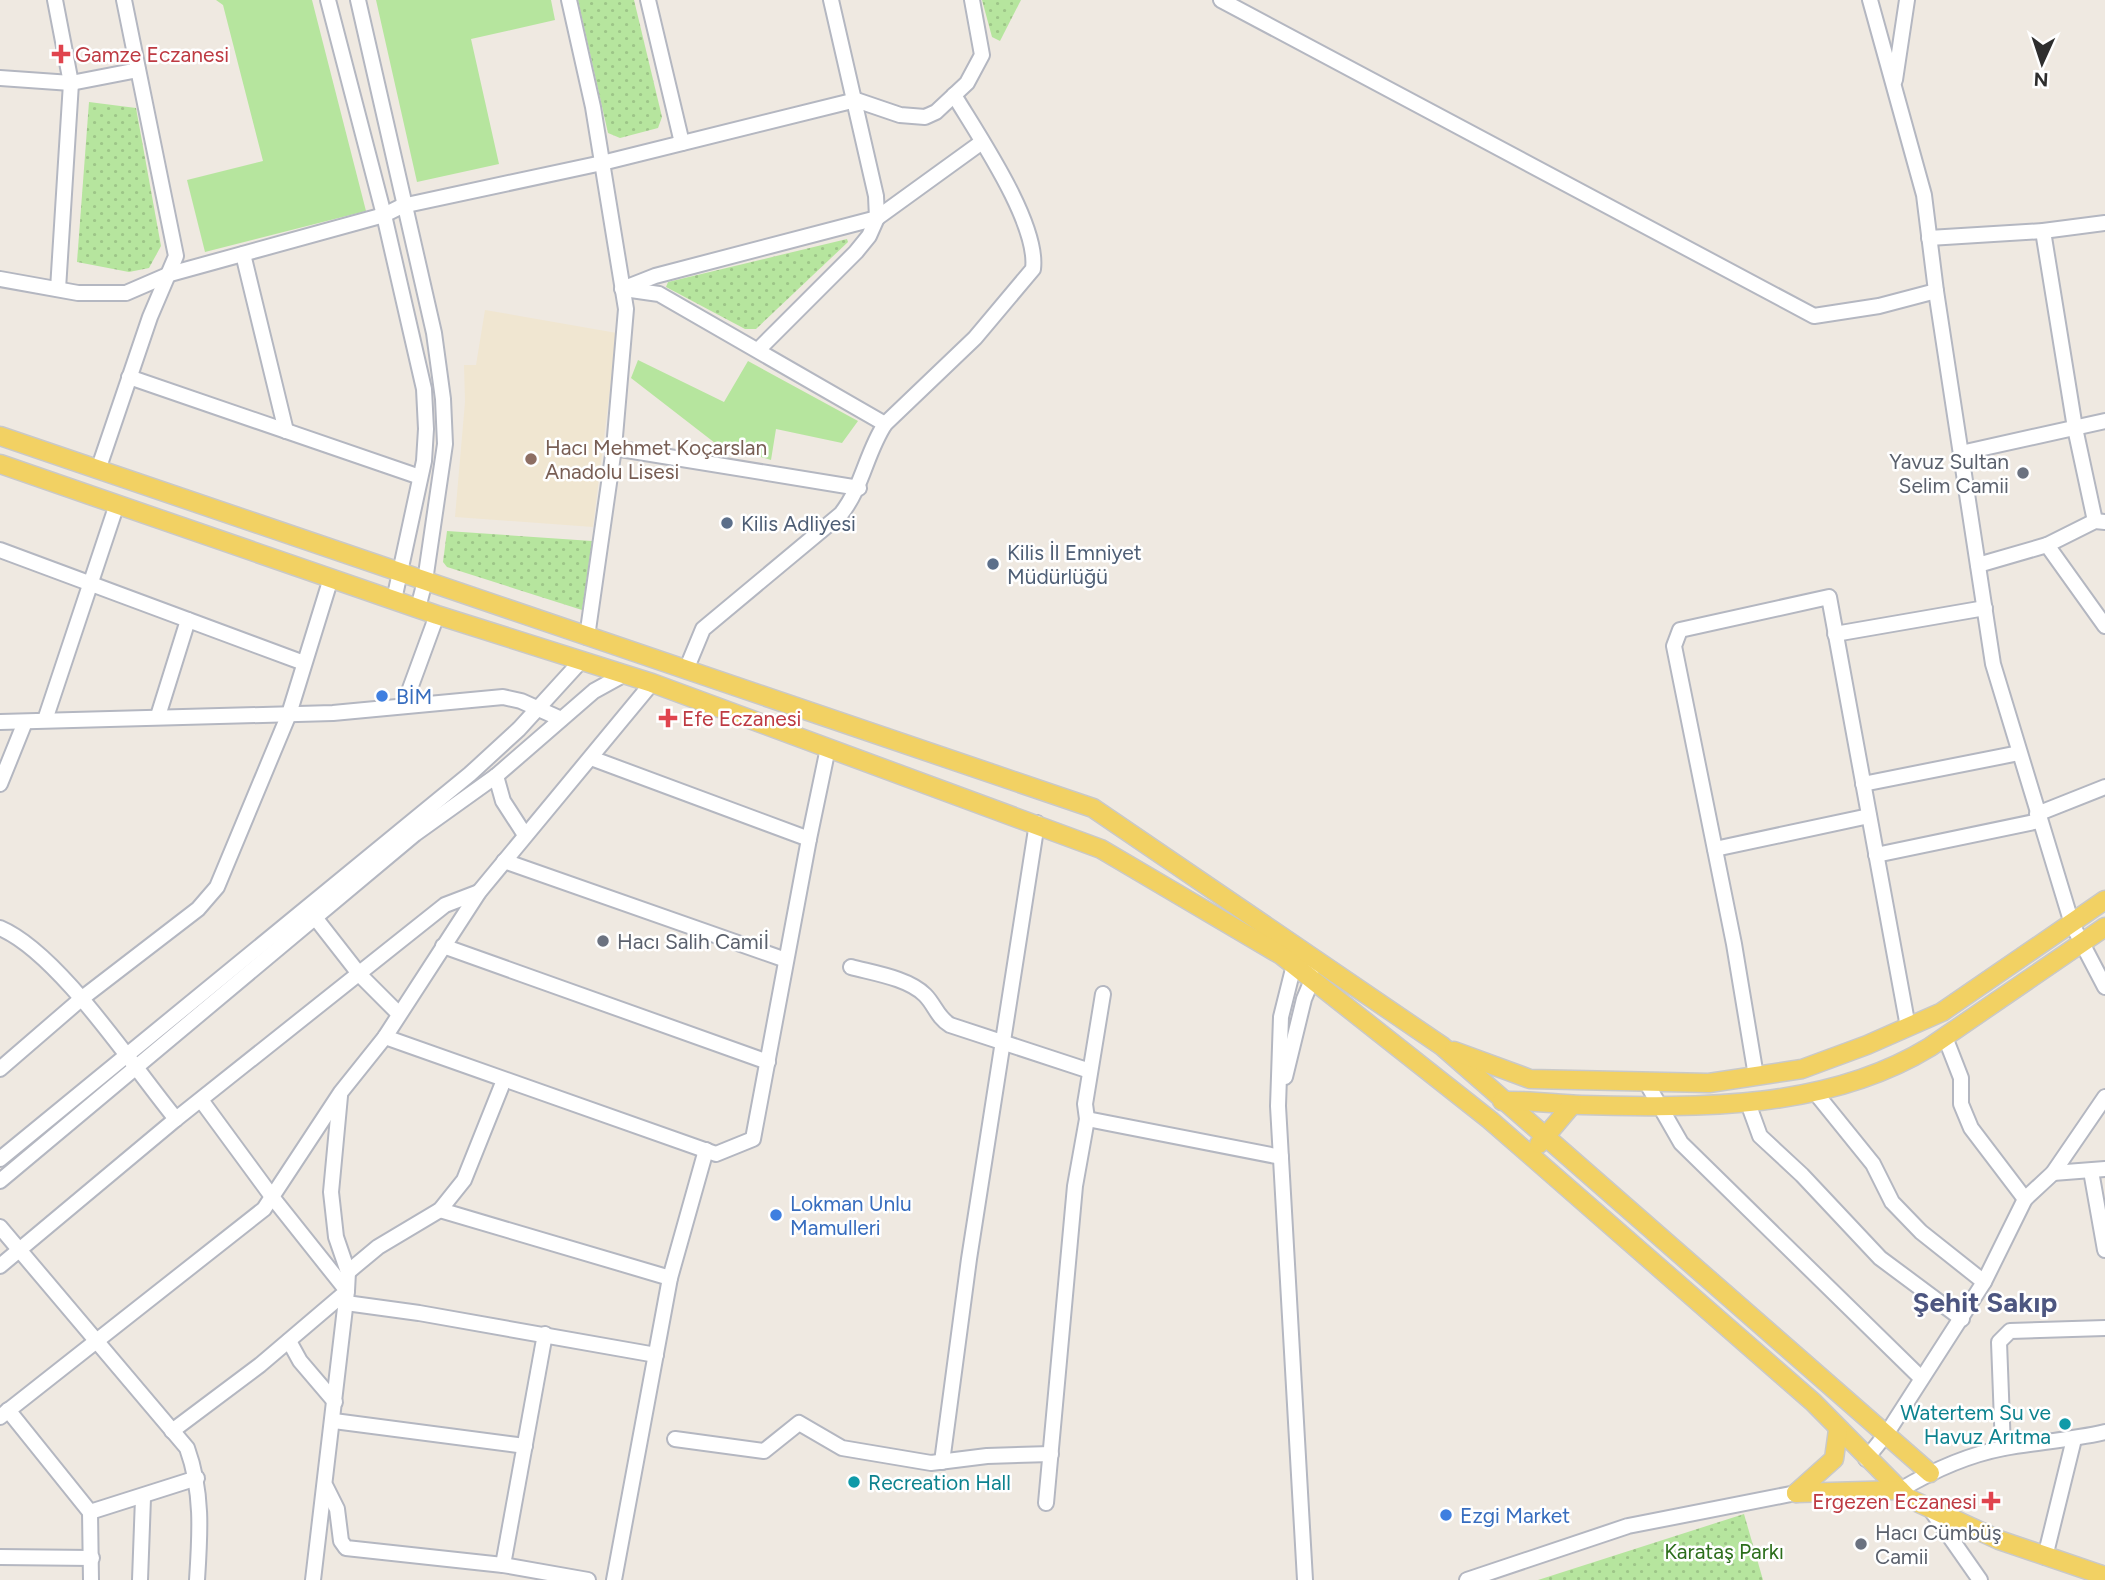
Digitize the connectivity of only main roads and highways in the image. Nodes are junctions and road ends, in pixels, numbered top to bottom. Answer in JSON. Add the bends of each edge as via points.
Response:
{"nodes":[{"id":1,"x":0,"y":436,"type":"edge"},
{"id":2,"x":0,"y":464,"type":"edge"},
{"id":3,"x":2105,"y":900,"type":"edge"},
{"id":4,"x":2105,"y":927,"type":"edge"},
{"id":5,"x":1442,"y":1046,"type":"junction"},
{"id":6,"x":1542,"y":1080,"type":"junction"},
{"id":7,"x":1505,"y":1101,"type":"junction"},
{"id":8,"x":1470,"y":1104,"type":"junction"},
{"id":9,"x":1572,"y":1105,"type":"junction"},
{"id":10,"x":1546,"y":1136,"type":"junction"},
{"id":11,"x":1530,"y":1155,"type":"junction"},
{"id":12,"x":1838,"y":1430,"type":"junction"},
{"id":13,"x":1930,"y":1473,"type":"road end"},
{"id":14,"x":1900,"y":1490,"type":"junction"},
{"id":15,"x":2105,"y":1576,"type":"edge"}],
"edges":[{"from":1,"to":5,"type":"main road","via":[[1093,808]]},
{"from":2,"to":8,"type":"main road","via":[[437,615],[652,683],[1101,849],[1294,965]]},
{"from":3,"to":6,"type":"main road","via":[[1942,1012],[1802,1069],[1709,1083]]},
{"from":4,"to":9,"type":"main road","via":[[1900,1065],[1814,1091],[1748,1103]]},
{"from":5,"to":6,"type":"main road"},
{"from":5,"to":7,"type":"main road"},
{"from":6,"to":7,"type":"main road"},
{"from":7,"to":8,"type":"main road"},
{"from":7,"to":9,"type":"main road"},
{"from":7,"to":10,"type":"main road"},
{"from":8,"to":11,"type":"main road"},
{"from":9,"to":10,"type":"main road"},
{"from":10,"to":11,"type":"main road"},
{"from":10,"to":13,"type":"main road"},
{"from":11,"to":12,"type":"main road","via":[[1813,1402]]},
{"from":12,"to":14,"type":"main road"},
{"from":12,"to":14,"type":"main road","via":[[1834,1459],[1796,1493]]},
{"from":14,"to":15,"type":"main road","via":[[1931,1510],[2045,1557]]}]}
